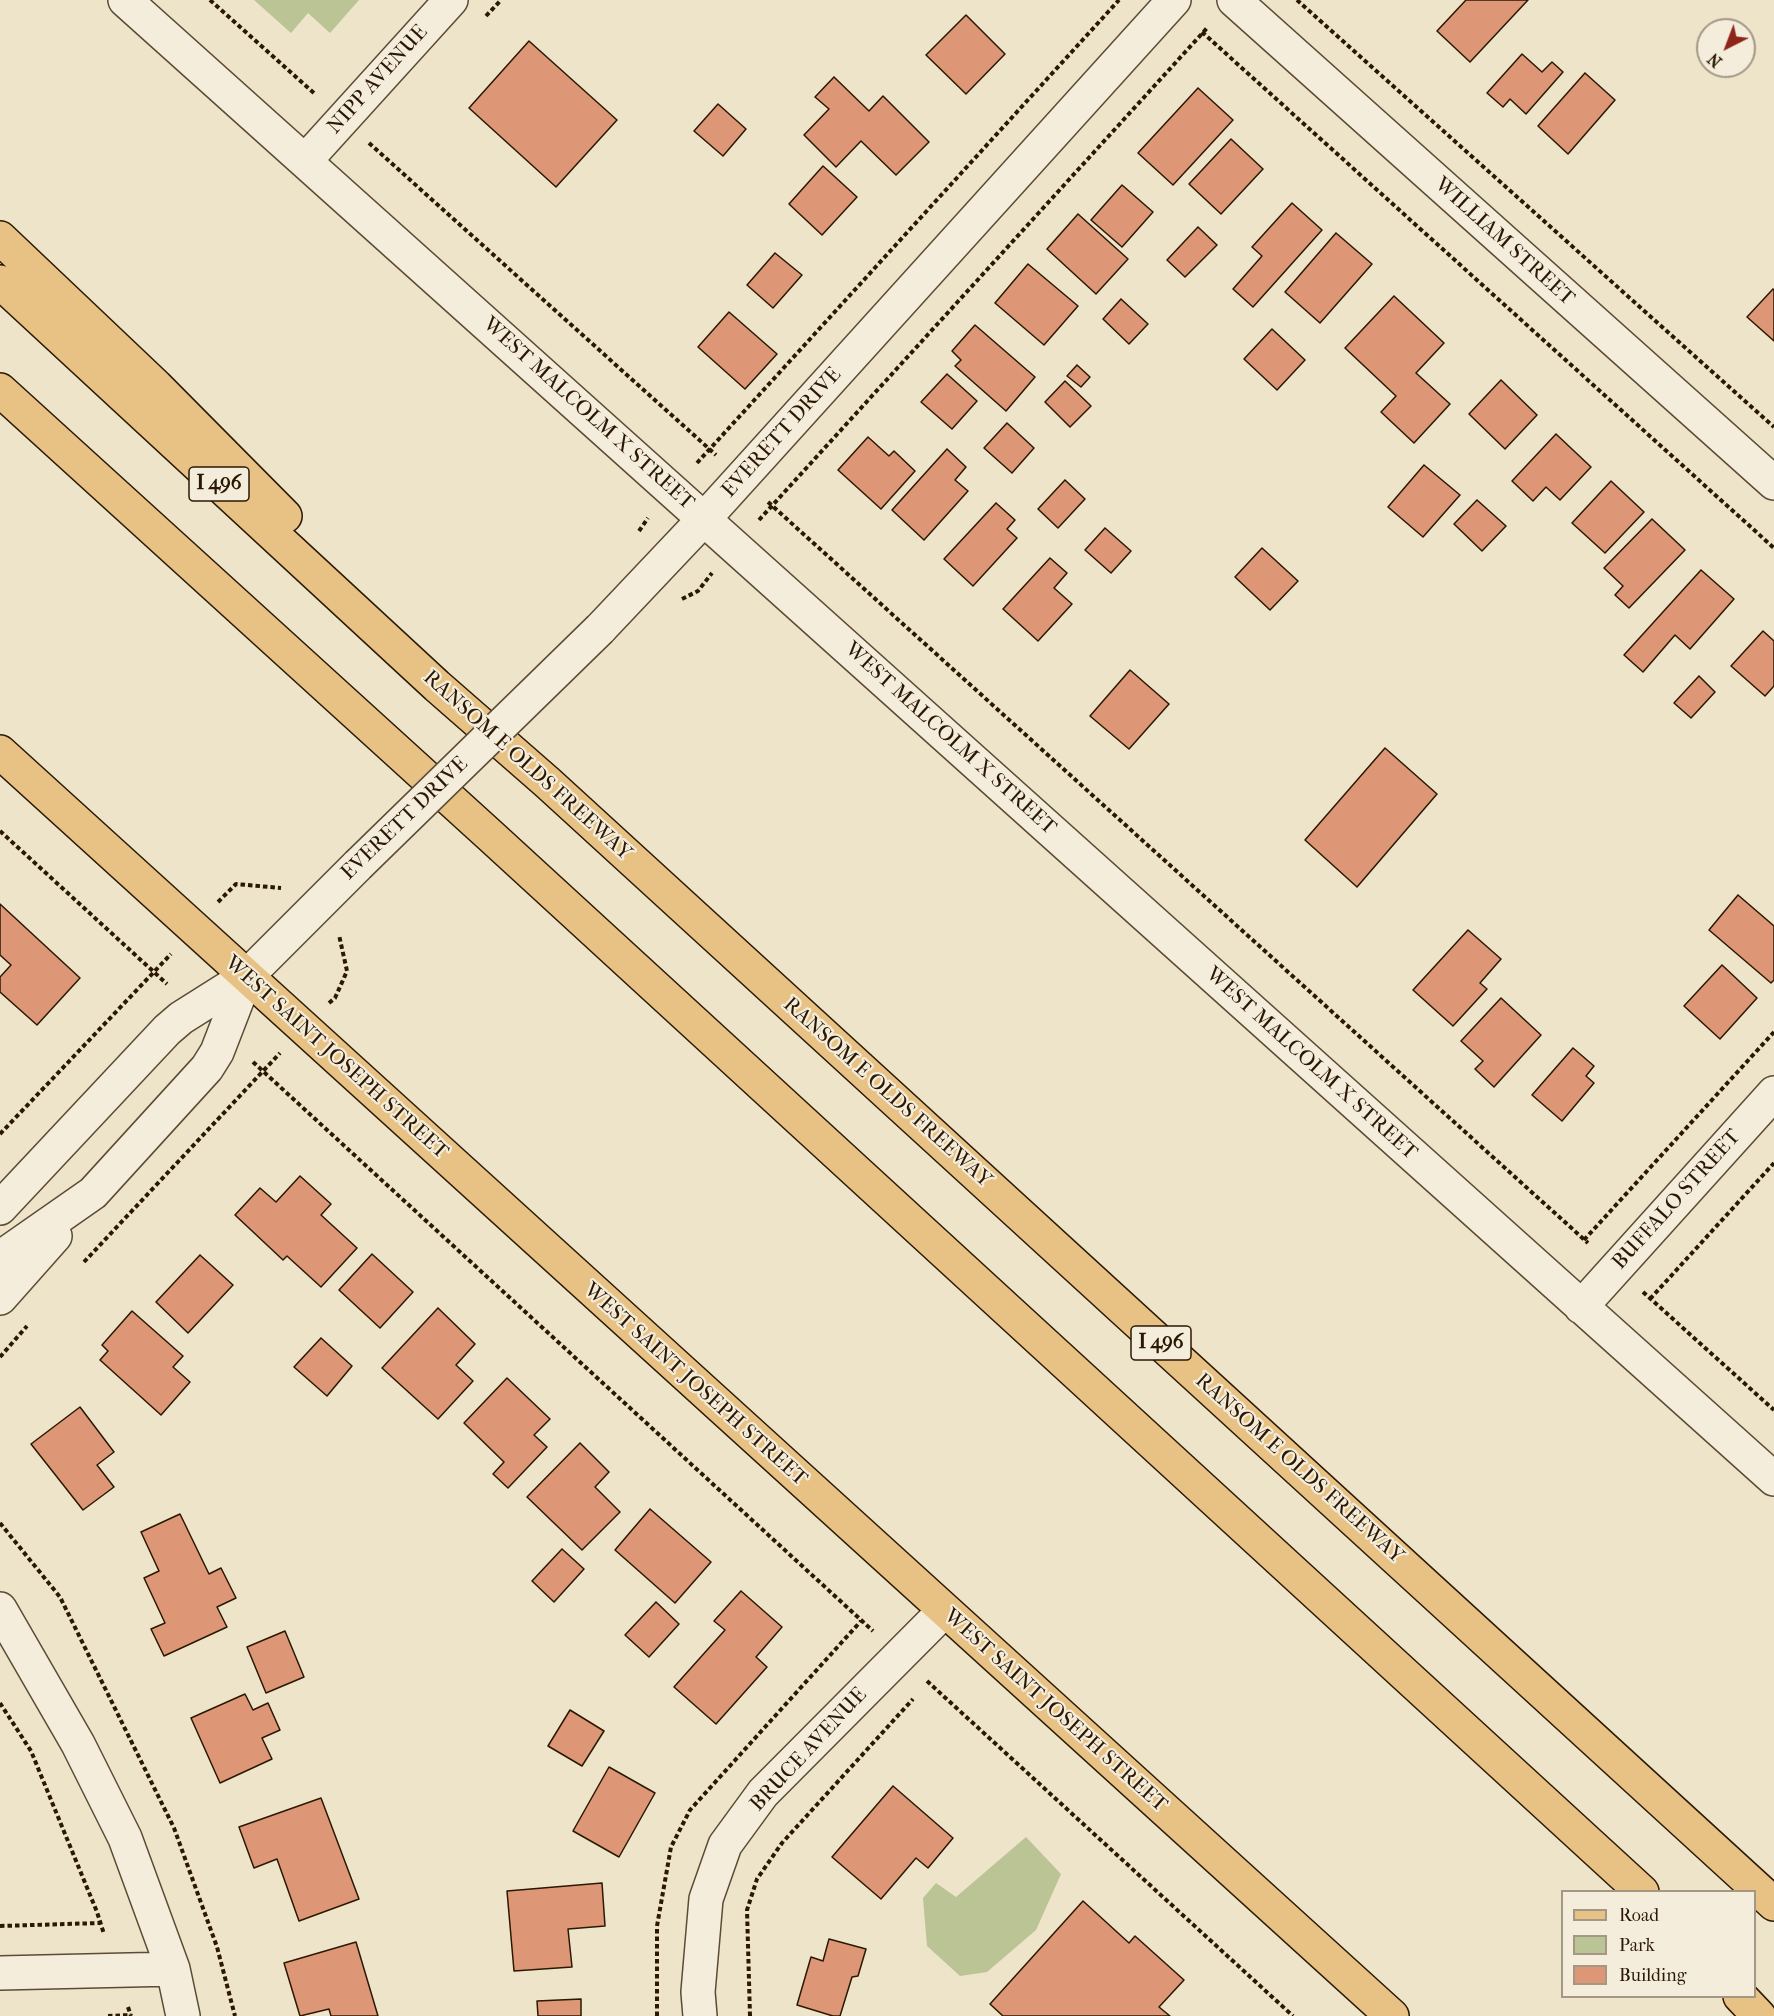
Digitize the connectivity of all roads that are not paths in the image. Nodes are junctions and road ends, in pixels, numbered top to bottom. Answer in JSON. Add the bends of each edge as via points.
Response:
{"nodes":[{"id":1,"x":125,"y":0,"type":"edge"},
{"id":2,"x":451,"y":0,"type":"edge"},
{"id":3,"x":1234,"y":0,"type":"edge"},
{"id":4,"x":1173,"y":2,"type":"edge"},
{"id":5,"x":305,"y":161,"type":"junction"},
{"id":6,"x":0,"y":238,"type":"edge"},
{"id":7,"x":0,"y":282,"type":"edge"},
{"id":8,"x":0,"y":390,"type":"edge"},
{"id":9,"x":0,"y":405,"type":"edge"},
{"id":10,"x":1774,"y":483,"type":"edge"},
{"id":11,"x":705,"y":518,"type":"junction"},
{"id":12,"x":157,"y":532,"type":"junction"},
{"id":13,"x":416,"y":666,"type":"junction"},
{"id":14,"x":0,"y":752,"type":"edge"},
{"id":15,"x":246,"y":977,"type":"junction"},
{"id":16,"x":1774,"y":1093,"type":"edge"},
{"id":17,"x":93,"y":1192,"type":"junction"},
{"id":18,"x":0,"y":1208,"type":"edge"},
{"id":19,"x":0,"y":1258,"type":"edge"},
{"id":20,"x":0,"y":1298,"type":"edge"},
{"id":21,"x":1581,"y":1307,"type":"junction"},
{"id":22,"x":1774,"y":1479,"type":"edge"},
{"id":23,"x":0,"y":1609,"type":"edge"},
{"id":24,"x":944,"y":1611,"type":"junction"},
{"id":25,"x":1580,"y":1835,"type":"junction"},
{"id":26,"x":1634,"y":1890,"type":"edge"},
{"id":27,"x":1640,"y":1890,"type":"edge"},
{"id":28,"x":1774,"y":1904,"type":"edge"},
{"id":29,"x":173,"y":1969,"type":"junction"},
{"id":30,"x":0,"y":1973,"type":"edge"},
{"id":31,"x":1756,"y":1995,"type":"edge"},
{"id":32,"x":1742,"y":1998,"type":"edge"},
{"id":33,"x":1774,"y":2012,"type":"edge"},
{"id":34,"x":183,"y":2016,"type":"edge"},
{"id":35,"x":700,"y":2016,"type":"edge"},
{"id":36,"x":1392,"y":2016,"type":"edge"},
{"id":37,"x":1759,"y":2016,"type":"edge"}],
"edges":[{"from":1,"to":5,"type":"street","name":"WEST MALCOLM X STREET"},
{"from":2,"to":5,"type":"street","name":"NIPP AVENUE"},
{"from":3,"to":10,"type":"street","name":"WILLIAM STREET"},
{"from":4,"to":11,"type":"street","name":"EVERETT DRIVE"},
{"from":5,"to":11,"type":"street","name":"WEST MALCOLM X STREET"},
{"from":6,"to":13,"type":"main road","via":[[156,386],[292,524]]},
{"from":7,"to":13,"type":"main road","name":"RANSOM E OLDS FREEWAY","number":"I 496"},
{"from":8,"to":12,"type":"main road"},
{"from":9,"to":12,"type":"main road"},
{"from":11,"to":15,"type":"street","name":"EVERETT DRIVE","bridge":true,"via":[[600,629]]},
{"from":11,"to":21,"type":"street","name":"WEST MALCOLM X STREET"},
{"from":12,"to":25,"type":"main road"},
{"from":13,"to":28,"type":"main road","name":"RANSOM E OLDS FREEWAY","number":"I 496"},
{"from":14,"to":15,"type":"main road","name":"WEST SAINT JOSEPH STREET"},
{"from":15,"to":17,"type":"street","name":"EVERETT DRIVE","via":[[224,1036],[207,1068]]},
{"from":15,"to":18,"type":"street","name":"EVERETT DRIVE","via":[[167,1030]]},
{"from":15,"to":24,"type":"main road","name":"WEST SAINT JOSEPH STREET"},
{"from":16,"to":21,"type":"street","name":"BUFFALO STREET"},
{"from":17,"to":19,"type":"street","name":"EVERETT DRIVE"},
{"from":17,"to":20,"type":"street"},
{"from":21,"to":22,"type":"street","name":"WEST MALCOLM X STREET"},
{"from":23,"to":29,"type":"street","via":[[78,1744],[125,1838]]},
{"from":24,"to":35,"type":"street","name":"BRUCE AVENUE","via":[[763,1793],[725,1845],[706,1899],[698,1992]]},
{"from":24,"to":36,"type":"main road","name":"WEST SAINT JOSEPH STREET"},
{"from":25,"to":26,"type":"main road"},
{"from":25,"to":27,"type":"main road"},
{"from":29,"to":30,"type":"street"},
{"from":29,"to":34,"type":"street"},
{"from":31,"to":33,"type":"main road"},
{"from":32,"to":37,"type":"main road"}]}
